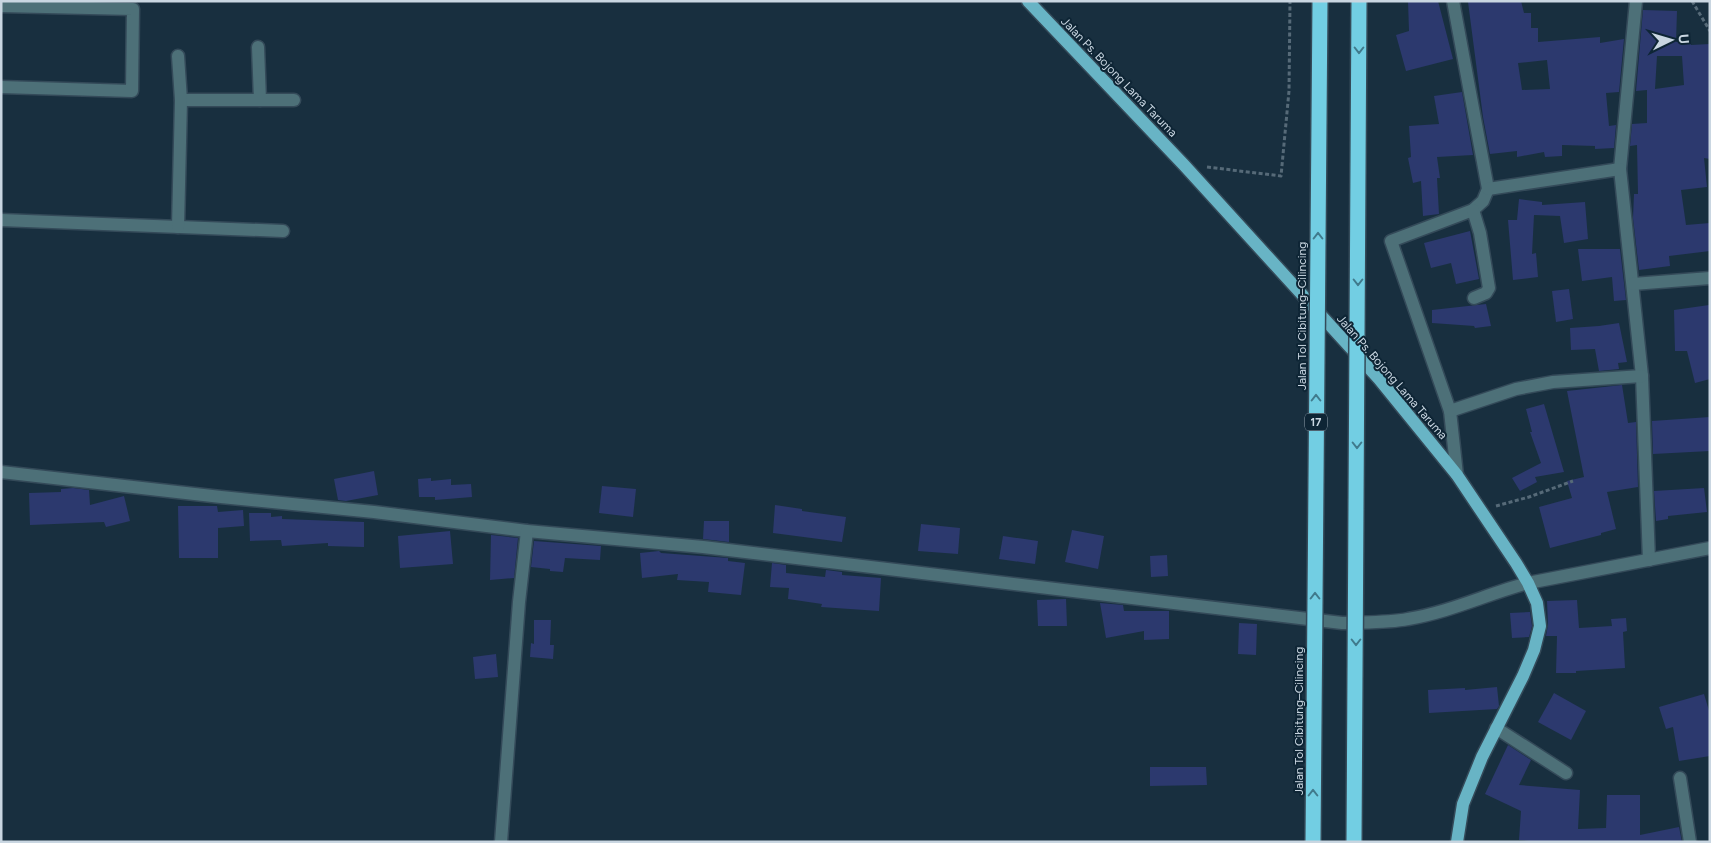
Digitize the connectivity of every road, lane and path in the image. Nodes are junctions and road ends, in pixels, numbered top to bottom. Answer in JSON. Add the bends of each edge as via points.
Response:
{"nodes":[{"id":1,"x":1028,"y":1,"type":"edge"},
{"id":2,"x":1290,"y":1,"type":"edge"},
{"id":3,"x":1320,"y":1,"type":"edge"},
{"id":4,"x":1359,"y":1,"type":"edge"},
{"id":5,"x":1453,"y":1,"type":"edge"},
{"id":6,"x":1636,"y":1,"type":"edge"},
{"id":7,"x":1692,"y":1,"type":"edge"},
{"id":8,"x":1,"y":6,"type":"edge"},
{"id":9,"x":1710,"y":31,"type":"edge"},
{"id":10,"x":258,"y":48,"type":"dead end"},
{"id":11,"x":178,"y":56,"type":"dead end"},
{"id":12,"x":1,"y":87,"type":"edge"},
{"id":13,"x":181,"y":100,"type":"junction"},
{"id":14,"x":260,"y":100,"type":"junction"},
{"id":15,"x":294,"y":100,"type":"dead end"},
{"id":16,"x":1184,"y":165,"type":"junction"},
{"id":17,"x":1620,"y":169,"type":"junction"},
{"id":18,"x":1488,"y":189,"type":"junction"},
{"id":19,"x":1473,"y":210,"type":"junction"},
{"id":20,"x":1,"y":220,"type":"edge"},
{"id":21,"x":178,"y":227,"type":"junction"},
{"id":22,"x":283,"y":231,"type":"dead end"},
{"id":23,"x":1710,"y":278,"type":"edge"},
{"id":24,"x":1633,"y":284,"type":"junction"},
{"id":25,"x":1474,"y":298,"type":"dead end"},
{"id":26,"x":1642,"y":376,"type":"junction"},
{"id":27,"x":1450,"y":411,"type":"junction"},
{"id":28,"x":1,"y":472,"type":"edge"},
{"id":29,"x":1457,"y":475,"type":"junction"},
{"id":30,"x":1573,"y":481,"type":"dead end"},
{"id":31,"x":1481,"y":510,"type":"junction"},
{"id":32,"x":527,"y":531,"type":"junction"},
{"id":33,"x":1710,"y":548,"type":"edge"},
{"id":34,"x":1649,"y":560,"type":"junction"},
{"id":35,"x":1528,"y":583,"type":"junction"},
{"id":36,"x":1496,"y":728,"type":"junction"},
{"id":37,"x":1566,"y":773,"type":"dead end"},
{"id":38,"x":1680,"y":778,"type":"dead end"},
{"id":39,"x":501,"y":842,"type":"edge"},
{"id":40,"x":1313,"y":842,"type":"edge"},
{"id":41,"x":1354,"y":842,"type":"edge"},
{"id":42,"x":1457,"y":842,"type":"edge"},
{"id":43,"x":1690,"y":842,"type":"edge"}],
"edges":[{"from":1,"to":16,"type":"main road","name":"Jalan Ps. Bojong Lama Taruma"},
{"from":2,"to":16,"type":"path","via":[[1289,91],[1281,176]]},
{"from":40,"to":3,"type":"highway","name":"Jalan Tol Cibitung–Cilincing","number":"17","one_way":true,"bridge":true},
{"from":4,"to":41,"type":"highway","one_way":true,"bridge":true},
{"from":5,"to":18,"type":"street"},
{"from":6,"to":17,"type":"street"},
{"from":7,"to":9,"type":"path"},
{"from":8,"to":12,"type":"street","via":[[133,9],[132,91]]},
{"from":10,"to":14,"type":"street"},
{"from":11,"to":13,"type":"street"},
{"from":13,"to":14,"type":"street"},
{"from":13,"to":21,"type":"street"},
{"from":14,"to":15,"type":"street"},
{"from":16,"to":29,"type":"main road","name":"Jalan Ps. Bojong Lama Taruma","via":[[1379,379]]},
{"from":17,"to":18,"type":"street"},
{"from":17,"to":24,"type":"street"},
{"from":18,"to":19,"type":"street","via":[[1483,201]]},
{"from":19,"to":25,"type":"street","via":[[1489,288]]},
{"from":19,"to":27,"type":"street","via":[[1391,241]]},
{"from":20,"to":21,"type":"street"},
{"from":21,"to":22,"type":"street"},
{"from":23,"to":24,"type":"street"},
{"from":24,"to":26,"type":"street"},
{"from":26,"to":27,"type":"street","via":[[1553,382],[1516,389]]},
{"from":26,"to":34,"type":"street"},
{"from":27,"to":29,"type":"street"},
{"from":28,"to":32,"type":"street"},
{"from":29,"to":31,"type":"main road","name":"Jalan Ps. Bojong Lama Taruma"},
{"from":30,"to":31,"type":"path"},
{"from":31,"to":35,"type":"main road","name":"Jalan Ps. Bojong Lama Taruma"},
{"from":32,"to":35,"type":"street","via":[[703,548],[1342,623],[1406,620],[1475,602]]},
{"from":32,"to":39,"type":"street"},
{"from":33,"to":34,"type":"street"},
{"from":34,"to":35,"type":"street"},
{"from":35,"to":36,"type":"main road","name":"Jalan Ps. Bojong Lama Taruma","via":[[1536,602],[1540,626],[1523,676]]},
{"from":36,"to":37,"type":"street"},
{"from":36,"to":42,"type":"main road","name":"Jalan Ps. Bojong Lama Taruma","via":[[1463,804]]},
{"from":38,"to":43,"type":"street"}]}
